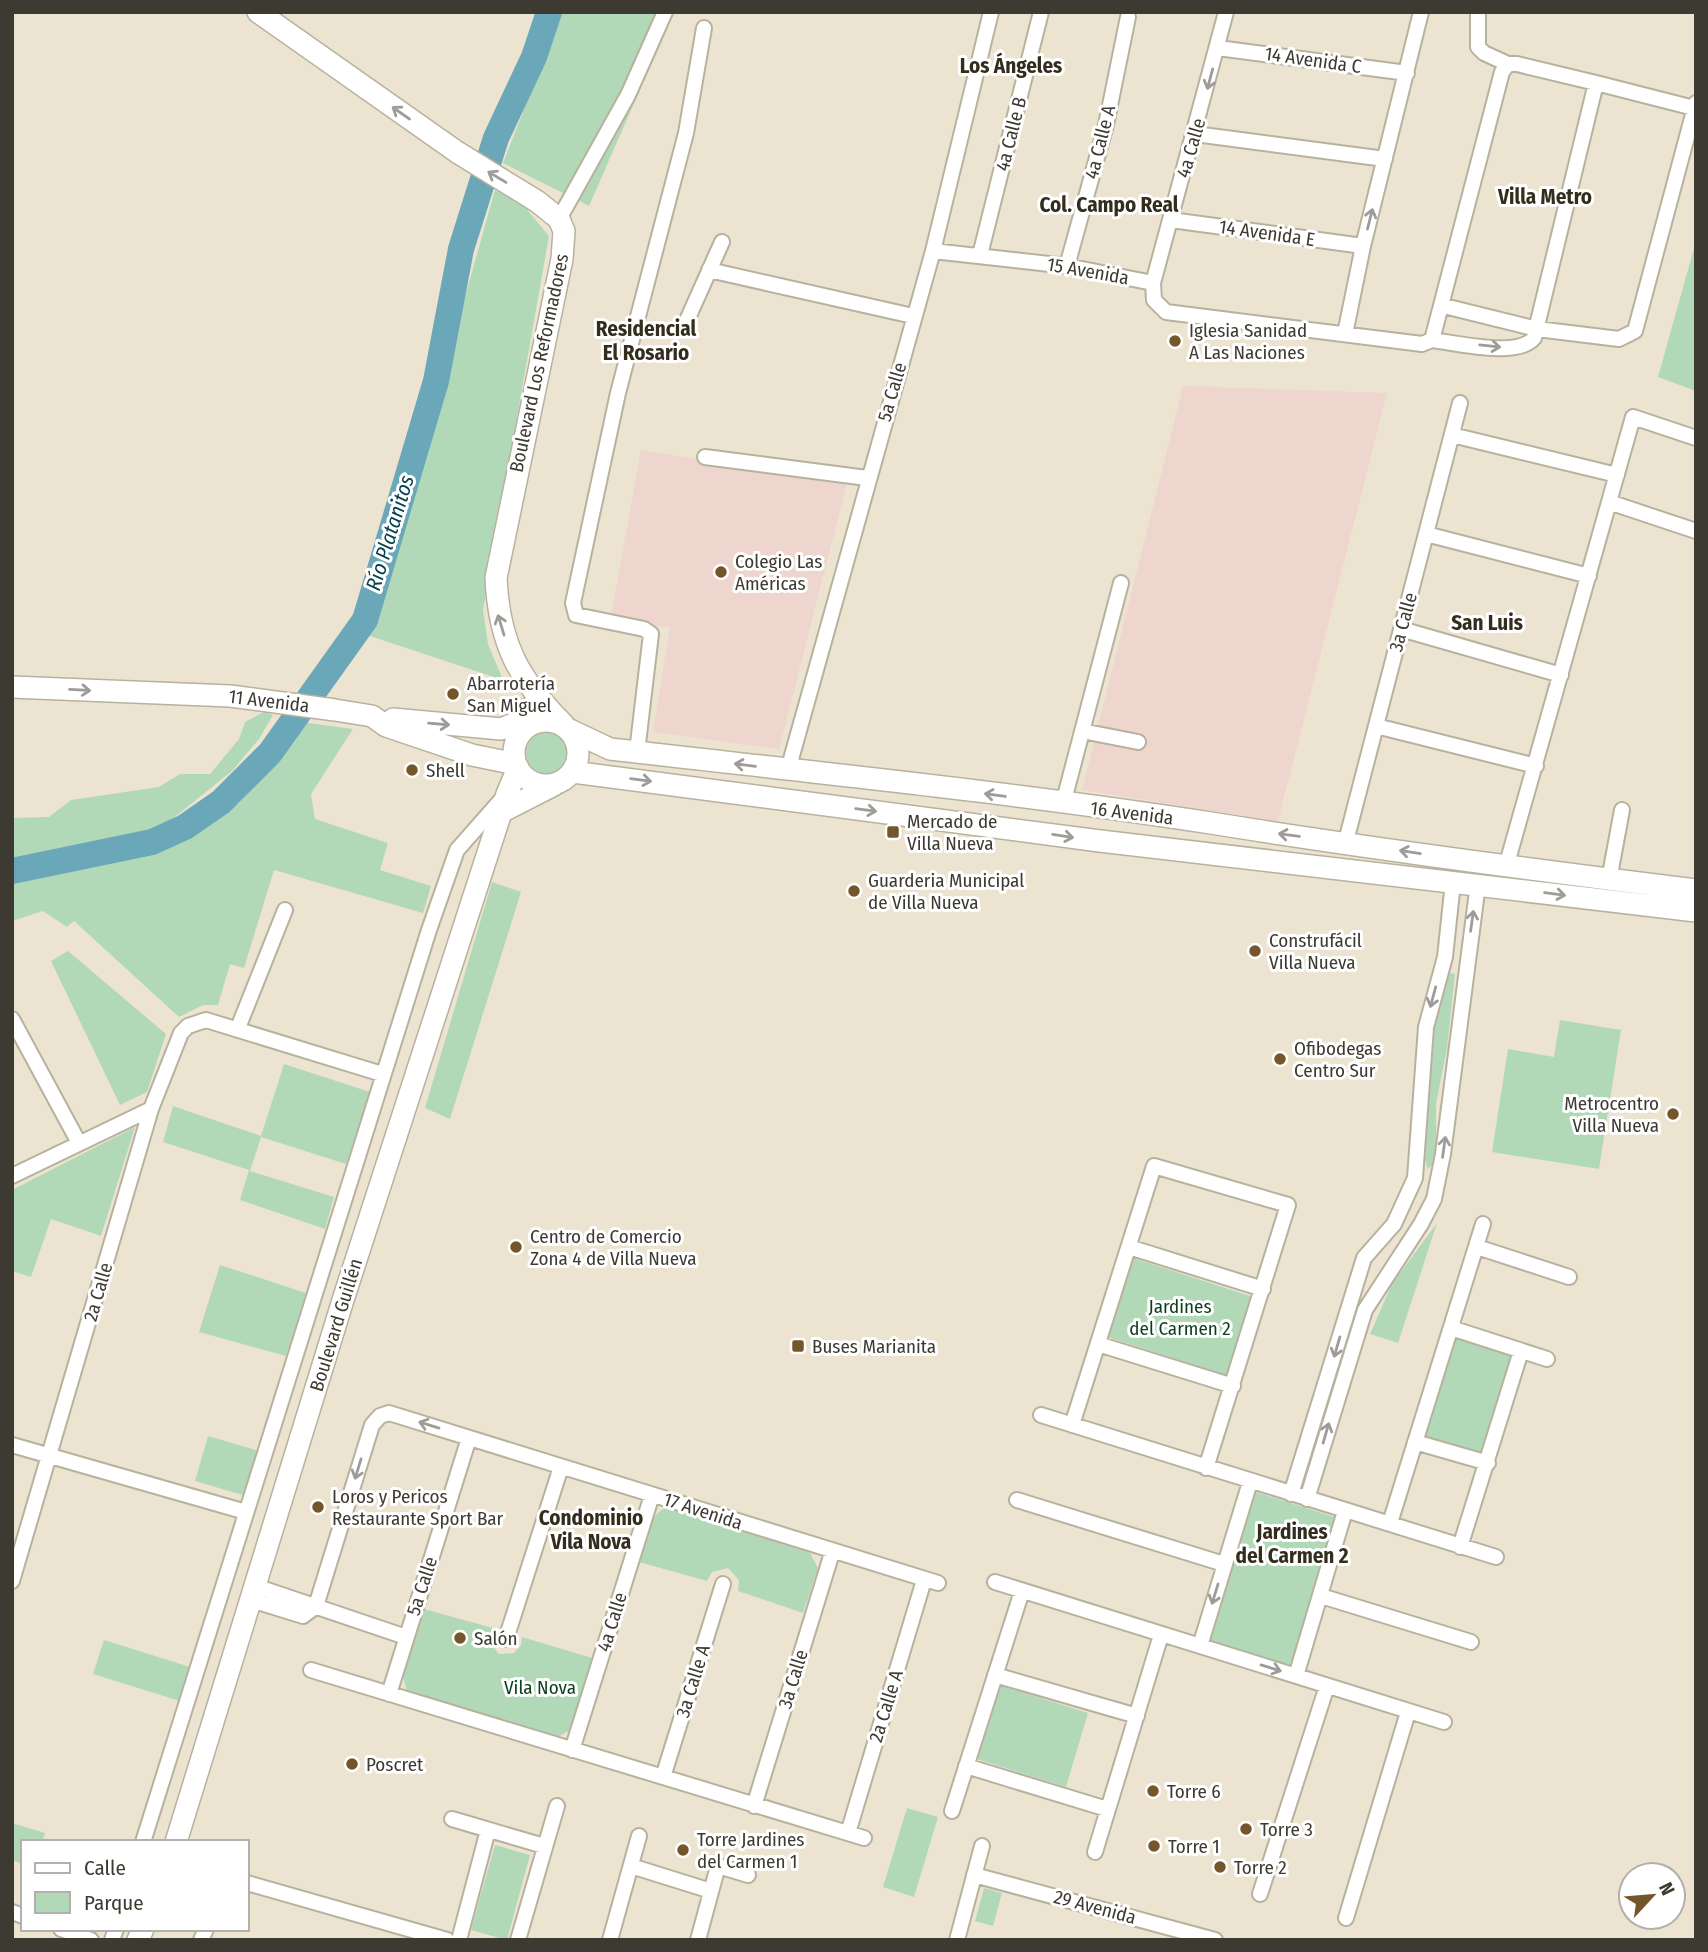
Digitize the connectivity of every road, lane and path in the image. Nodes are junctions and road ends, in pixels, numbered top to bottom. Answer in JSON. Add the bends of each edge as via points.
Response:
{"nodes":[{"id":1,"x":258,"y":12,"type":"edge"},
{"id":2,"x":665,"y":12,"type":"edge"},
{"id":3,"x":991,"y":12,"type":"edge"},
{"id":4,"x":1041,"y":12,"type":"edge"},
{"id":5,"x":1226,"y":12,"type":"edge"},
{"id":6,"x":1422,"y":12,"type":"edge"},
{"id":7,"x":1478,"y":12,"type":"edge"},
{"id":8,"x":1128,"y":17,"type":"dead end"},
{"id":9,"x":704,"y":28,"type":"dead end"},
{"id":10,"x":1219,"y":48,"type":"junction"},
{"id":11,"x":1508,"y":64,"type":"junction"},
{"id":12,"x":1407,"y":73,"type":"junction"},
{"id":13,"x":1596,"y":83,"type":"junction"},
{"id":14,"x":1695,"y":106,"type":"edge"},
{"id":15,"x":1195,"y":134,"type":"junction"},
{"id":16,"x":1385,"y":159,"type":"junction"},
{"id":17,"x":559,"y":219,"type":"junction"},
{"id":18,"x":1171,"y":220,"type":"junction"},
{"id":19,"x":722,"y":242,"type":"dead end"},
{"id":20,"x":1363,"y":246,"type":"junction"},
{"id":21,"x":933,"y":251,"type":"junction"},
{"id":22,"x":980,"y":255,"type":"junction"},
{"id":23,"x":1067,"y":266,"type":"junction"},
{"id":24,"x":709,"y":270,"type":"junction"},
{"id":25,"x":1153,"y":283,"type":"junction"},
{"id":26,"x":1444,"y":306,"type":"junction"},
{"id":27,"x":914,"y":316,"type":"junction"},
{"id":28,"x":688,"y":318,"type":"dead end"},
{"id":29,"x":1537,"y":329,"type":"junction"},
{"id":30,"x":1345,"y":334,"type":"junction"},
{"id":31,"x":1432,"y":340,"type":"junction"},
{"id":32,"x":1460,"y":403,"type":"dead end"},
{"id":33,"x":1452,"y":435,"type":"junction"},
{"id":34,"x":1696,"y":438,"type":"edge"},
{"id":35,"x":705,"y":457,"type":"dead end"},
{"id":36,"x":1617,"y":475,"type":"junction"},
{"id":37,"x":867,"y":478,"type":"junction"},
{"id":38,"x":1609,"y":502,"type":"junction"},
{"id":39,"x":1696,"y":531,"type":"edge"},
{"id":40,"x":1426,"y":534,"type":"junction"},
{"id":41,"x":1589,"y":576,"type":"junction"},
{"id":42,"x":1121,"y":583,"type":"dead end"},
{"id":43,"x":1401,"y":629,"type":"junction"},
{"id":44,"x":1561,"y":675,"type":"junction"},
{"id":45,"x":531,"y":686,"type":"junction"},
{"id":46,"x":12,"y":687,"type":"edge"},
{"id":47,"x":372,"y":716,"type":"junction"},
{"id":48,"x":1376,"y":726,"type":"junction"},
{"id":49,"x":567,"y":728,"type":"junction"},
{"id":50,"x":1082,"y":731,"type":"junction"},
{"id":51,"x":1138,"y":742,"type":"dead end"},
{"id":52,"x":637,"y":752,"type":"junction"},
{"id":53,"x":517,"y":766,"type":"junction"},
{"id":54,"x":1535,"y":766,"type":"junction"},
{"id":55,"x":788,"y":770,"type":"junction"},
{"id":56,"x":565,"y":778,"type":"junction"},
{"id":57,"x":505,"y":803,"type":"junction"},
{"id":58,"x":1063,"y":804,"type":"junction"},
{"id":59,"x":1622,"y":810,"type":"dead end"},
{"id":60,"x":1233,"y":828,"type":"junction"},
{"id":61,"x":485,"y":829,"type":"junction"},
{"id":62,"x":1346,"y":842,"type":"junction"},
{"id":63,"x":1230,"y":856,"type":"junction"},
{"id":64,"x":1506,"y":867,"type":"junction"},
{"id":65,"x":1609,"y":880,"type":"junction"},
{"id":66,"x":1453,"y":882,"type":"junction"},
{"id":67,"x":1478,"y":884,"type":"junction"},
{"id":68,"x":1696,"y":890,"type":"edge"},
{"id":69,"x":285,"y":910,"type":"dead end"},
{"id":70,"x":1696,"y":911,"type":"edge"},
{"id":71,"x":1446,"y":957,"type":"junction"},
{"id":72,"x":1467,"y":961,"type":"junction"},
{"id":73,"x":12,"y":1019,"type":"edge"},
{"id":74,"x":238,"y":1028,"type":"junction"},
{"id":75,"x":383,"y":1074,"type":"junction"},
{"id":76,"x":151,"y":1109,"type":"junction"},
{"id":77,"x":79,"y":1143,"type":"junction"},
{"id":78,"x":1416,"y":1174,"type":"junction"},
{"id":79,"x":12,"y":1176,"type":"edge"},
{"id":80,"x":1438,"y":1178,"type":"junction"},
{"id":81,"x":1395,"y":1222,"type":"junction"},
{"id":82,"x":1483,"y":1224,"type":"dead end"},
{"id":83,"x":1414,"y":1236,"type":"junction"},
{"id":84,"x":1129,"y":1247,"type":"junction"},
{"id":85,"x":1476,"y":1247,"type":"junction"},
{"id":86,"x":1569,"y":1277,"type":"dead end"},
{"id":87,"x":1263,"y":1289,"type":"junction"},
{"id":88,"x":1349,"y":1304,"type":"junction"},
{"id":89,"x":1365,"y":1310,"type":"junction"},
{"id":90,"x":1451,"y":1328,"type":"junction"},
{"id":91,"x":1098,"y":1344,"type":"junction"},
{"id":92,"x":1521,"y":1350,"type":"junction"},
{"id":93,"x":1547,"y":1359,"type":"dead end"},
{"id":94,"x":1233,"y":1386,"type":"junction"},
{"id":95,"x":1329,"y":1398,"type":"junction"},
{"id":96,"x":1041,"y":1415,"type":"dead end"},
{"id":97,"x":1072,"y":1425,"type":"junction"},
{"id":98,"x":469,"y":1438,"type":"junction"},
{"id":99,"x":1415,"y":1442,"type":"junction"},
{"id":100,"x":12,"y":1445,"type":"edge"},
{"id":101,"x":50,"y":1457,"type":"junction"},
{"id":102,"x":1488,"y":1463,"type":"junction"},
{"id":103,"x":561,"y":1466,"type":"junction"},
{"id":104,"x":1206,"y":1468,"type":"junction"},
{"id":105,"x":1250,"y":1482,"type":"junction"},
{"id":106,"x":1291,"y":1494,"type":"junction"},
{"id":107,"x":652,"y":1495,"type":"junction"},
{"id":108,"x":1307,"y":1499,"type":"junction"},
{"id":109,"x":1017,"y":1500,"type":"dead end"},
{"id":110,"x":1345,"y":1511,"type":"junction"},
{"id":111,"x":246,"y":1512,"type":"junction"},
{"id":112,"x":1390,"y":1523,"type":"junction"},
{"id":113,"x":1460,"y":1547,"type":"junction"},
{"id":114,"x":832,"y":1553,"type":"junction"},
{"id":115,"x":1496,"y":1557,"type":"dead end"},
{"id":116,"x":1224,"y":1564,"type":"junction"},
{"id":117,"x":12,"y":1581,"type":"edge"},
{"id":118,"x":931,"y":1582,"type":"joint"},
{"id":119,"x":995,"y":1582,"type":"dead end"},
{"id":120,"x":723,"y":1584,"type":"dead end"},
{"id":121,"x":1022,"y":1591,"type":"junction"},
{"id":122,"x":253,"y":1593,"type":"junction"},
{"id":123,"x":1321,"y":1596,"type":"junction"},
{"id":124,"x":316,"y":1606,"type":"junction"},
{"id":125,"x":1161,"y":1635,"type":"junction"},
{"id":126,"x":406,"y":1637,"type":"junction"},
{"id":127,"x":506,"y":1639,"type":"dead end"},
{"id":128,"x":1471,"y":1642,"type":"dead end"},
{"id":129,"x":1200,"y":1646,"type":"junction"},
{"id":130,"x":311,"y":1670,"type":"dead end"},
{"id":131,"x":995,"y":1675,"type":"junction"},
{"id":132,"x":1296,"y":1676,"type":"junction"},
{"id":133,"x":1327,"y":1686,"type":"junction"},
{"id":134,"x":388,"y":1694,"type":"junction"},
{"id":135,"x":1408,"y":1712,"type":"junction"},
{"id":136,"x":1137,"y":1716,"type":"junction"},
{"id":137,"x":1444,"y":1722,"type":"dead end"},
{"id":138,"x":572,"y":1750,"type":"junction"},
{"id":139,"x":966,"y":1766,"type":"junction"},
{"id":140,"x":663,"y":1777,"type":"junction"},
{"id":141,"x":754,"y":1805,"type":"junction"},
{"id":142,"x":557,"y":1806,"type":"dead end"},
{"id":143,"x":1107,"y":1809,"type":"junction"},
{"id":144,"x":952,"y":1811,"type":"dead end"},
{"id":145,"x":452,"y":1819,"type":"dead end"},
{"id":146,"x":488,"y":1830,"type":"junction"},
{"id":147,"x":848,"y":1833,"type":"junction"},
{"id":148,"x":639,"y":1836,"type":"dead end"},
{"id":149,"x":864,"y":1838,"type":"dead end"},
{"id":150,"x":145,"y":1840,"type":"edge"},
{"id":151,"x":178,"y":1840,"type":"edge"},
{"id":152,"x":544,"y":1846,"type":"junction"},
{"id":153,"x":982,"y":1846,"type":"dead end"},
{"id":154,"x":1095,"y":1852,"type":"dead end"},
{"id":155,"x":631,"y":1866,"type":"junction"},
{"id":156,"x":748,"y":1875,"type":"dead end"},
{"id":157,"x":974,"y":1875,"type":"junction"},
{"id":158,"x":248,"y":1883,"type":"edge"},
{"id":159,"x":711,"y":1891,"type":"junction"},
{"id":160,"x":1260,"y":1894,"type":"dead end"},
{"id":161,"x":1346,"y":1918,"type":"dead end"},
{"id":162,"x":66,"y":1931,"type":"edge"},
{"id":163,"x":411,"y":1935,"type":"edge"},
{"id":164,"x":91,"y":1940,"type":"edge"},
{"id":165,"x":447,"y":1940,"type":"edge"},
{"id":166,"x":459,"y":1940,"type":"edge"},
{"id":167,"x":518,"y":1940,"type":"edge"},
{"id":168,"x":610,"y":1940,"type":"edge"},
{"id":169,"x":698,"y":1940,"type":"edge"},
{"id":170,"x":957,"y":1940,"type":"edge"},
{"id":171,"x":1215,"y":1940,"type":"edge"}],
"edges":[{"from":17,"to":1,"type":"main road","one_way":true},
{"from":2,"to":17,"type":"street","via":[[628,95]]},
{"from":3,"to":21,"type":"street","name":"5a Calle"},
{"from":4,"to":22,"type":"street","name":"4a Calle B"},
{"from":5,"to":10,"type":"street","name":"4a Calle"},
{"from":6,"to":12,"type":"street"},
{"from":7,"to":11,"type":"street","via":[[1478,47]]},
{"from":8,"to":23,"type":"street","name":"4a Calle A","via":[[1106,125]]},
{"from":9,"to":52,"type":"street","via":[[686,133],[618,393],[573,603],[576,615],[651,634]]},
{"from":10,"to":12,"type":"street","name":"14 Avenida C"},
{"from":10,"to":15,"type":"street","name":"4a Calle","one_way":true},
{"from":11,"to":13,"type":"street"},
{"from":11,"to":26,"type":"street","via":[[1502,72]]},
{"from":12,"to":16,"type":"street"},
{"from":13,"to":14,"type":"street"},
{"from":13,"to":29,"type":"street"},
{"from":14,"to":29,"type":"street","via":[[1635,331],[1619,339]]},
{"from":15,"to":16,"type":"street"},
{"from":15,"to":18,"type":"street","name":"4a Calle"},
{"from":20,"to":16,"type":"street","one_way":true},
{"from":45,"to":17,"type":"main road","name":"Boulevard Los Reformadores","one_way":true,"via":[[510,653],[498,616],[496,578],[562,259],[564,231]]},
{"from":18,"to":20,"type":"street","name":"14 Avenida E"},
{"from":18,"to":25,"type":"street","name":"4a Calle"},
{"from":19,"to":24,"type":"street"},
{"from":20,"to":30,"type":"street"},
{"from":21,"to":22,"type":"street","name":"15 Avenida"},
{"from":21,"to":27,"type":"street","name":"5a Calle"},
{"from":22,"to":23,"type":"street","name":"15 Avenida"},
{"from":23,"to":25,"type":"street","name":"15 Avenida"},
{"from":24,"to":27,"type":"street"},
{"from":24,"to":28,"type":"street"},
{"from":25,"to":30,"type":"street","name":"15 Avenida","via":[[1154,300],[1166,312]]},
{"from":26,"to":29,"type":"street"},
{"from":26,"to":31,"type":"street"},
{"from":27,"to":37,"type":"street","name":"5a Calle"},
{"from":31,"to":29,"type":"street","name":"15 Avenida","one_way":true,"via":[[1514,349],[1530,344]]},
{"from":30,"to":31,"type":"street","name":"15 Avenida","via":[[1422,344]]},
{"from":32,"to":33,"type":"street","name":"3a Calle"},
{"from":33,"to":36,"type":"street"},
{"from":33,"to":40,"type":"street","name":"3a Calle"},
{"from":34,"to":36,"type":"street","via":[[1633,417]]},
{"from":35,"to":37,"type":"street"},
{"from":36,"to":38,"type":"street"},
{"from":37,"to":55,"type":"street","name":"5a Calle"},
{"from":38,"to":39,"type":"street"},
{"from":38,"to":41,"type":"street"},
{"from":40,"to":41,"type":"street"},
{"from":40,"to":43,"type":"street","name":"3a Calle"},
{"from":41,"to":44,"type":"street"},
{"from":42,"to":50,"type":"street"},
{"from":43,"to":44,"type":"street"},
{"from":43,"to":48,"type":"street","name":"3a Calle"},
{"from":44,"to":54,"type":"street"},
{"from":47,"to":45,"type":"main road","one_way":true,"via":[[501,729],[516,723],[527,710]]},
{"from":45,"to":49,"type":"main road","name":"Boulevard Los Reformadores"},
{"from":46,"to":47,"type":"main road","name":"11 Avenida","one_way":true,"via":[[267,700]]},
{"from":47,"to":53,"type":"main road","name":"11 Avenida","via":[[386,726],[438,744]]},
{"from":48,"to":54,"type":"street"},
{"from":48,"to":62,"type":"street","name":"3a Calle"},
{"from":49,"to":52,"type":"main road","name":"16 Avenida","via":[[610,749]]},
{"from":49,"to":53,"type":"main road","via":[[540,721],[525,728],[515,744]]},
{"from":49,"to":56,"type":"main road","via":[[579,755]]},
{"from":50,"to":51,"type":"street"},
{"from":50,"to":58,"type":"street"},
{"from":55,"to":52,"type":"main road","name":"16 Avenida","one_way":true},
{"from":53,"to":56,"type":"main road","via":[[534,783]]},
{"from":53,"to":57,"type":"main road","name":"Boulevard Guillén"},
{"from":54,"to":64,"type":"street"},
{"from":58,"to":55,"type":"main road","name":"16 Avenida","one_way":true},
{"from":56,"to":57,"type":"main road"},
{"from":56,"to":63,"type":"main road","name":"16 Avenida","one_way":true},
{"from":57,"to":61,"type":"main road","name":"Boulevard Guillén"},
{"from":58,"to":60,"type":"main road","name":"16 Avenida"},
{"from":59,"to":65,"type":"street"},
{"from":62,"to":60,"type":"main road","name":"16 Avenida","one_way":true},
{"from":60,"to":63,"type":"main road"},
{"from":61,"to":75,"type":"street","via":[[457,850]]},
{"from":61,"to":122,"type":"main road","name":"Boulevard Guillén"},
{"from":64,"to":62,"type":"main road","name":"16 Avenida","one_way":true},
{"from":63,"to":66,"type":"main road","name":"16 Avenida"},
{"from":64,"to":65,"type":"main road","name":"16 Avenida"},
{"from":65,"to":68,"type":"main road","name":"16 Avenida"},
{"from":66,"to":67,"type":"main road","name":"16 Avenida"},
{"from":66,"to":71,"type":"street"},
{"from":67,"to":70,"type":"main road","name":"16 Avenida","one_way":true},
{"from":72,"to":67,"type":"street","one_way":true},
{"from":69,"to":74,"type":"street"},
{"from":71,"to":72,"type":"street"},
{"from":71,"to":78,"type":"street","one_way":true,"via":[[1426,1027]]},
{"from":80,"to":72,"type":"street","one_way":true},
{"from":73,"to":77,"type":"street"},
{"from":74,"to":75,"type":"street"},
{"from":74,"to":76,"type":"street","name":"2a Calle","via":[[206,1020],[181,1032]]},
{"from":75,"to":111,"type":"street"},
{"from":76,"to":77,"type":"street"},
{"from":76,"to":101,"type":"street","name":"2a Calle"},
{"from":77,"to":79,"type":"street"},
{"from":78,"to":80,"type":"street"},
{"from":78,"to":81,"type":"street"},
{"from":80,"to":83,"type":"street","via":[[1434,1199]]},
{"from":81,"to":83,"type":"street"},
{"from":81,"to":88,"type":"street","via":[[1364,1258]]},
{"from":82,"to":85,"type":"street"},
{"from":83,"to":89,"type":"street"},
{"from":84,"to":87,"type":"street"},
{"from":84,"to":87,"type":"street","via":[[1154,1166],[1288,1205]]},
{"from":84,"to":91,"type":"street"},
{"from":85,"to":86,"type":"street"},
{"from":85,"to":90,"type":"street"},
{"from":87,"to":94,"type":"street"},
{"from":88,"to":89,"type":"street"},
{"from":88,"to":95,"type":"street","one_way":true},
{"from":89,"to":95,"type":"street"},
{"from":90,"to":92,"type":"street"},
{"from":90,"to":99,"type":"street"},
{"from":91,"to":94,"type":"street"},
{"from":91,"to":97,"type":"street"},
{"from":92,"to":93,"type":"street"},
{"from":92,"to":102,"type":"street"},
{"from":94,"to":104,"type":"street"},
{"from":95,"to":106,"type":"street"},
{"from":108,"to":95,"type":"street","one_way":true},
{"from":96,"to":97,"type":"street"},
{"from":97,"to":104,"type":"street"},
{"from":98,"to":103,"type":"street","name":"17 Avenida"},
{"from":98,"to":124,"type":"street","name":"17 Avenida","one_way":true,"via":[[389,1413],[372,1424]]},
{"from":98,"to":126,"type":"street","name":"5a Calle"},
{"from":99,"to":102,"type":"street"},
{"from":99,"to":112,"type":"street"},
{"from":100,"to":101,"type":"street"},
{"from":101,"to":111,"type":"street"},
{"from":101,"to":117,"type":"street","name":"2a Calle"},
{"from":102,"to":113,"type":"street"},
{"from":103,"to":107,"type":"street","name":"17 Avenida"},
{"from":103,"to":127,"type":"street"},
{"from":104,"to":105,"type":"street"},
{"from":105,"to":106,"type":"street"},
{"from":105,"to":116,"type":"street"},
{"from":106,"to":108,"type":"street"},
{"from":107,"to":114,"type":"street","name":"17 Avenida"},
{"from":107,"to":138,"type":"street","name":"4a Calle"},
{"from":108,"to":110,"type":"street"},
{"from":109,"to":116,"type":"street"},
{"from":110,"to":112,"type":"street"},
{"from":110,"to":123,"type":"street"},
{"from":111,"to":150,"type":"street"},
{"from":112,"to":113,"type":"street"},
{"from":113,"to":115,"type":"street"},
{"from":114,"to":118,"type":"street","name":"17 Avenida"},
{"from":114,"to":141,"type":"street","name":"3a Calle"},
{"from":116,"to":129,"type":"street","one_way":true},
{"from":118,"to":147,"type":"street","name":"2a Calle A"},
{"from":119,"to":121,"type":"street"},
{"from":120,"to":140,"type":"street","name":"3a Calle A"},
{"from":121,"to":125,"type":"street"},
{"from":121,"to":131,"type":"street"},
{"from":122,"to":124,"type":"street"},
{"from":122,"to":124,"type":"street","via":[[303,1616]]},
{"from":122,"to":151,"type":"main road","name":"Boulevard Guillén"},
{"from":123,"to":128,"type":"street"},
{"from":123,"to":132,"type":"street"},
{"from":124,"to":126,"type":"street"},
{"from":125,"to":129,"type":"street"},
{"from":125,"to":136,"type":"street"},
{"from":126,"to":134,"type":"street","name":"5a Calle"},
{"from":129,"to":132,"type":"street","one_way":true},
{"from":130,"to":134,"type":"street"},
{"from":131,"to":136,"type":"street"},
{"from":131,"to":139,"type":"street"},
{"from":132,"to":133,"type":"street"},
{"from":133,"to":135,"type":"street"},
{"from":133,"to":160,"type":"street"},
{"from":134,"to":138,"type":"street"},
{"from":135,"to":137,"type":"street"},
{"from":135,"to":161,"type":"street"},
{"from":136,"to":143,"type":"street"},
{"from":138,"to":140,"type":"street"},
{"from":139,"to":143,"type":"street"},
{"from":139,"to":144,"type":"street"},
{"from":140,"to":141,"type":"street"},
{"from":141,"to":147,"type":"street"},
{"from":142,"to":152,"type":"street"},
{"from":143,"to":154,"type":"street"},
{"from":145,"to":146,"type":"street"},
{"from":146,"to":152,"type":"street"},
{"from":146,"to":166,"type":"street"},
{"from":147,"to":149,"type":"street"},
{"from":148,"to":155,"type":"street"},
{"from":152,"to":167,"type":"street"},
{"from":153,"to":157,"type":"street"},
{"from":155,"to":159,"type":"street"},
{"from":155,"to":168,"type":"street"},
{"from":156,"to":159,"type":"street","via":[[718,1866]]},
{"from":157,"to":170,"type":"street"},
{"from":157,"to":171,"type":"street","name":"29 Avenida"},
{"from":158,"to":163,"type":"street"},
{"from":159,"to":169,"type":"street"},
{"from":162,"to":164,"type":"street"},
{"from":163,"to":165,"type":"street"}]}
